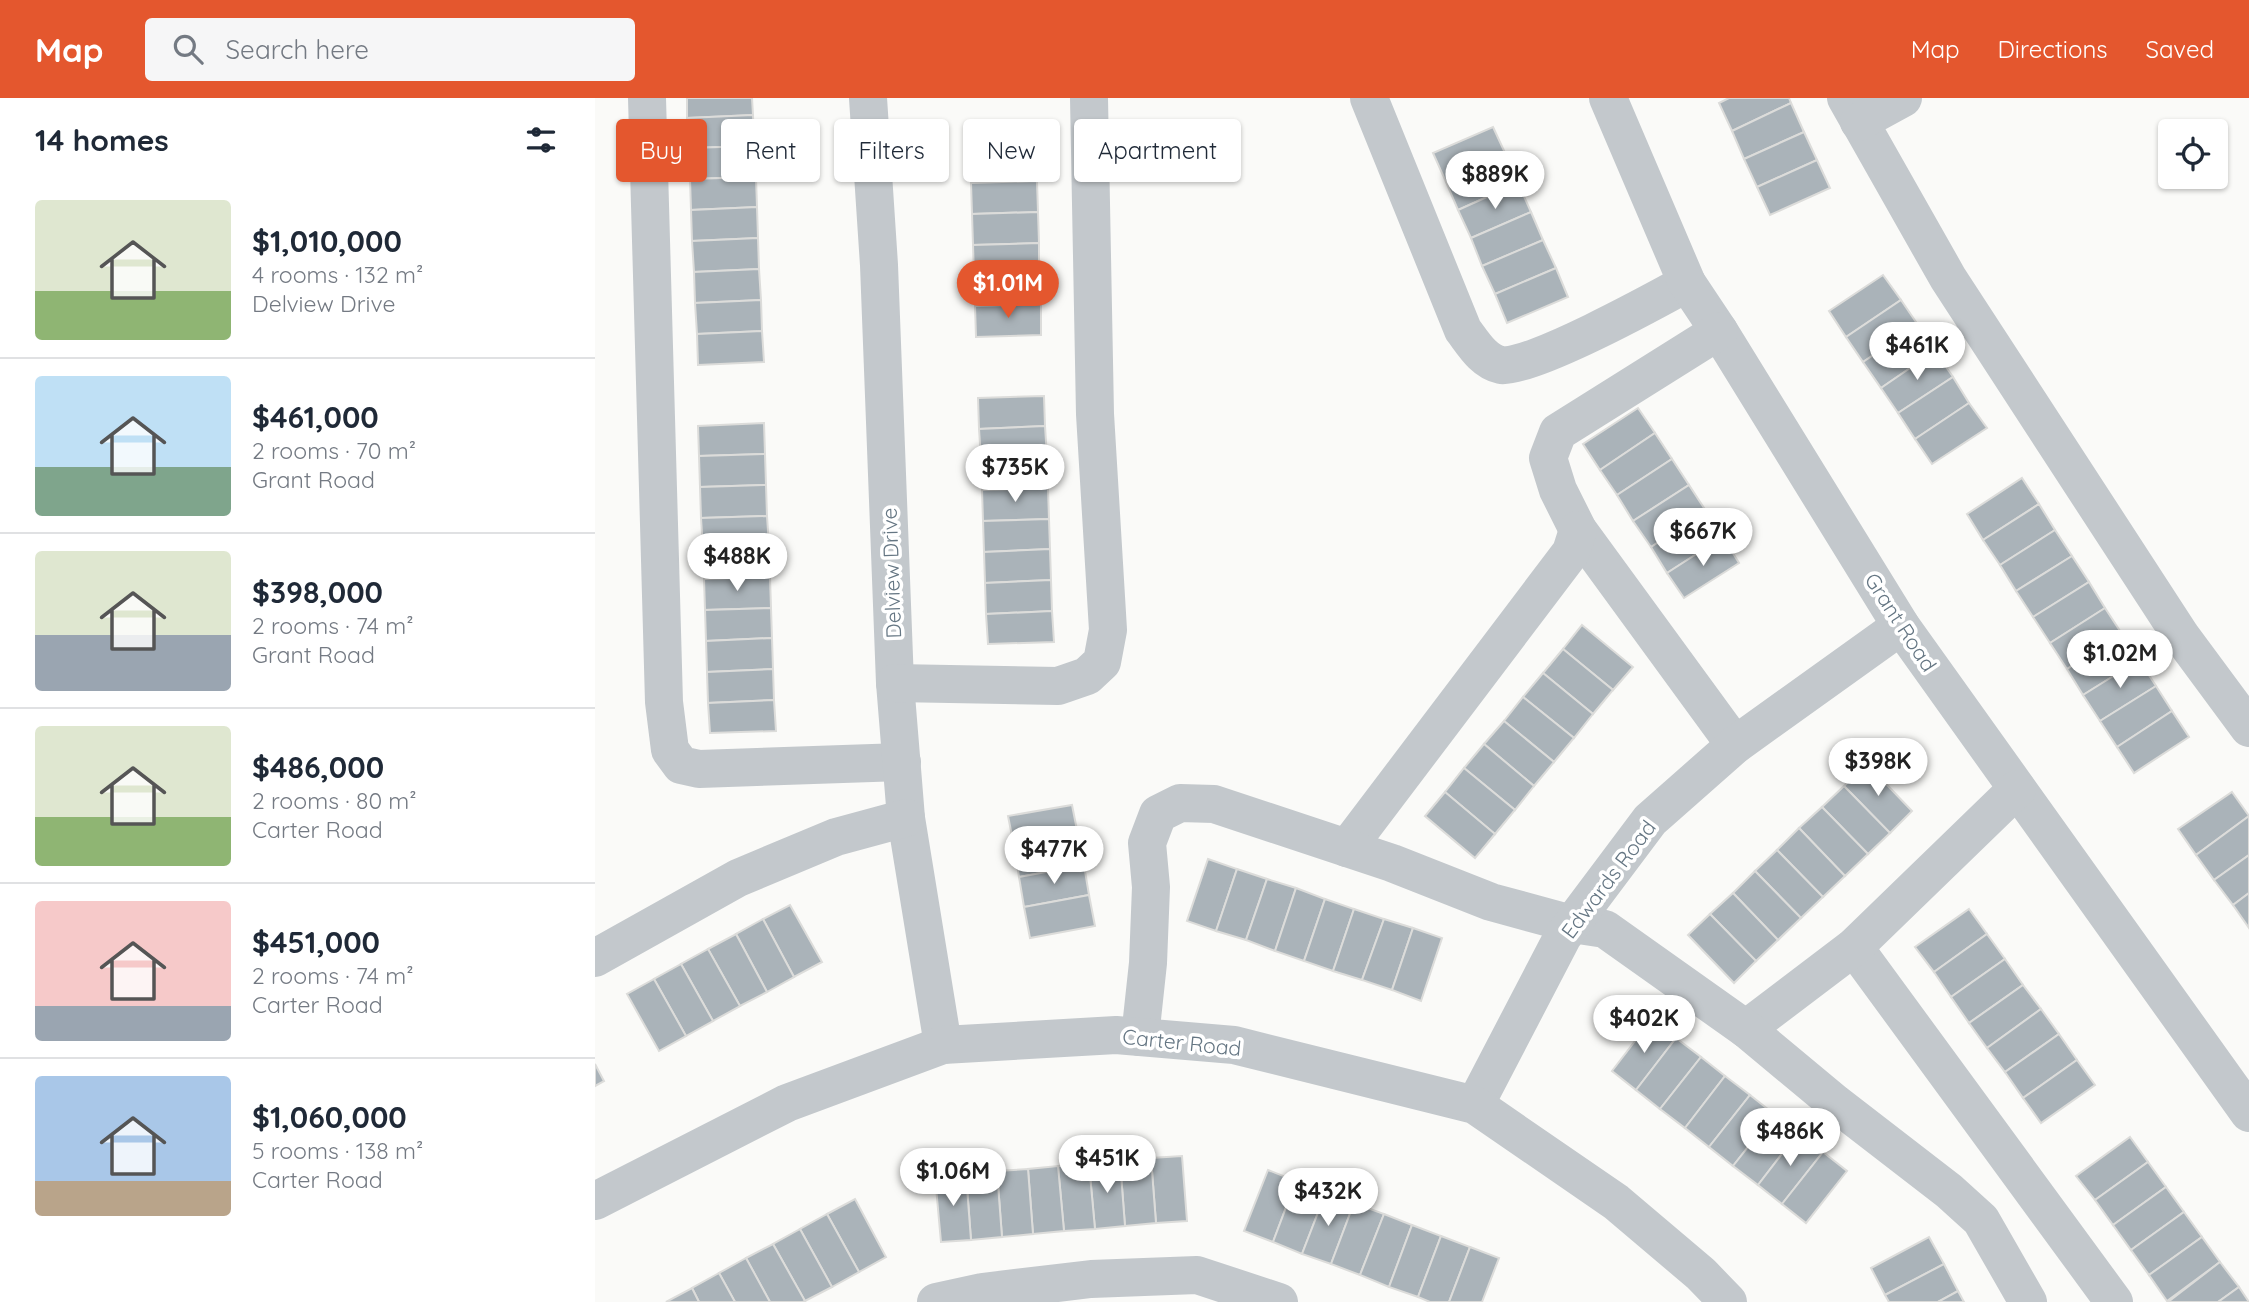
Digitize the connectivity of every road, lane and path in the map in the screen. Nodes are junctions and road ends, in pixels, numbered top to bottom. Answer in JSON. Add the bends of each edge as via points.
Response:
{"nodes":[{"id":1,"x":647,"y":98,"type":"edge"},
{"id":2,"x":868,"y":98,"type":"edge"},
{"id":3,"x":1090,"y":98,"type":"edge"},
{"id":4,"x":1369,"y":98,"type":"edge"},
{"id":5,"x":1608,"y":98,"type":"edge"},
{"id":6,"x":1903,"y":98,"type":"edge"},
{"id":7,"x":1853,"y":110,"type":"edge"},
{"id":8,"x":1687,"y":283,"type":"junction"},
{"id":9,"x":1719,"y":331,"type":"junction"},
{"id":10,"x":1578,"y":530,"type":"junction"},
{"id":11,"x":1901,"y":626,"type":"junction"},
{"id":12,"x":895,"y":683,"type":"junction"},
{"id":13,"x":2249,"y":728,"type":"edge"},
{"id":14,"x":1735,"y":745,"type":"junction"},
{"id":15,"x":902,"y":762,"type":"junction"},
{"id":16,"x":2017,"y":789,"type":"junction"},
{"id":17,"x":907,"y":818,"type":"junction"},
{"id":18,"x":1347,"y":848,"type":"junction"},
{"id":19,"x":1572,"y":924,"type":"junction"},
{"id":20,"x":1854,"y":947,"type":"junction"},
{"id":21,"x":595,"y":958,"type":"edge"},
{"id":22,"x":1746,"y":1029,"type":"junction"},
{"id":23,"x":1140,"y":1037,"type":"junction"},
{"id":24,"x":943,"y":1045,"type":"junction"},
{"id":25,"x":1475,"y":1105,"type":"junction"},
{"id":26,"x":2249,"y":1113,"type":"edge"},
{"id":27,"x":595,"y":1201,"type":"edge"},
{"id":28,"x":936,"y":1302,"type":"edge"},
{"id":29,"x":1279,"y":1302,"type":"edge"},
{"id":30,"x":1728,"y":1302,"type":"edge"},
{"id":31,"x":2028,"y":1302,"type":"edge"},
{"id":32,"x":2114,"y":1302,"type":"edge"}],
"edges":[{"from":1,"to":15,"type":"street","via":[[664,702],[670,750],[681,765],[699,769]]},
{"from":2,"to":12,"type":"street","name":"Delview Drive"},
{"from":3,"to":12,"type":"street","via":[[1095,414],[1108,630],[1102,662],[1087,676],[1058,685]]},
{"from":4,"to":8,"type":"street","via":[[1463,330],[1484,357],[1503,366],[1530,360]]},
{"from":5,"to":8,"type":"street","name":"Grant Road"},
{"from":6,"to":7,"type":"street"},
{"from":7,"to":13,"type":"street","via":[[1948,278],[2181,636]]},
{"from":8,"to":9,"type":"street","name":"Grant Road"},
{"from":9,"to":10,"type":"street","via":[[1558,432],[1548,458]]},
{"from":9,"to":11,"type":"street","name":"Grant Road"},
{"from":10,"to":14,"type":"street"},
{"from":10,"to":18,"type":"street","via":[[1571,552]]},
{"from":11,"to":14,"type":"street","name":"Edwards Road"},
{"from":11,"to":16,"type":"street","name":"Grant Road"},
{"from":12,"to":15,"type":"street","name":"Delview Drive"},
{"from":14,"to":19,"type":"street","name":"Edwards Road","via":[[1650,820]]},
{"from":15,"to":17,"type":"street","name":"Delview Drive"},
{"from":16,"to":20,"type":"street"},
{"from":16,"to":26,"type":"street","name":"Grant Road"},
{"from":17,"to":21,"type":"street","via":[[836,837],[738,878]]},
{"from":17,"to":24,"type":"street","name":"Delview Drive"},
{"from":18,"to":19,"type":"street","via":[[1491,902]]},
{"from":18,"to":23,"type":"street","via":[[1214,804],[1180,803],[1159,814],[1147,843],[1149,950]]},
{"from":19,"to":22,"type":"street","via":[[1605,929]]},
{"from":19,"to":25,"type":"street","name":"Edwards Road"},
{"from":20,"to":22,"type":"street"},
{"from":20,"to":32,"type":"street"},
{"from":22,"to":31,"type":"street","via":[[1981,1220]]},
{"from":23,"to":24,"type":"street","name":"Carter Road"},
{"from":23,"to":25,"type":"street","name":"Carter Road","via":[[1234,1045]]},
{"from":24,"to":27,"type":"street","name":"Carter Road","via":[[787,1103]]},
{"from":25,"to":30,"type":"street","name":"Carter Road","via":[[1616,1202]]},
{"from":28,"to":29,"type":"street","via":[[1091,1279],[1197,1275]]}]}
